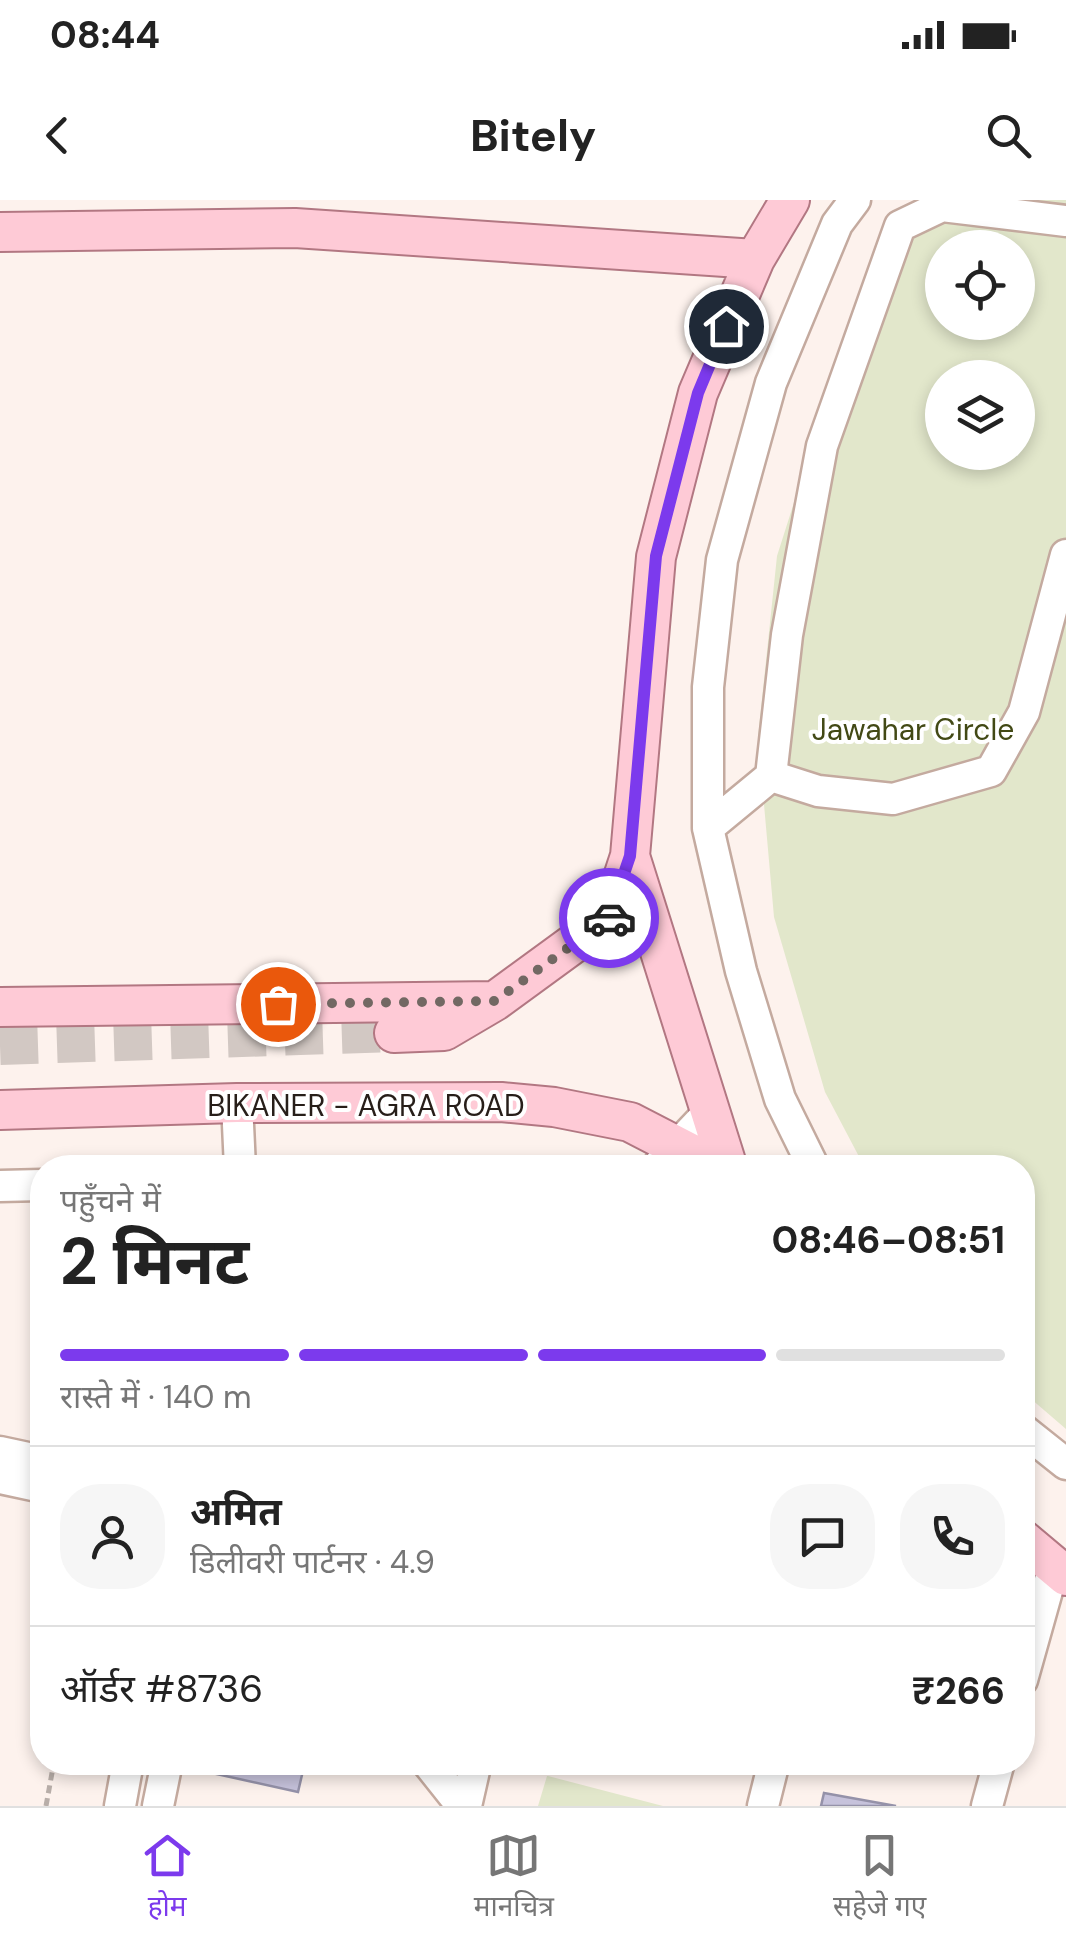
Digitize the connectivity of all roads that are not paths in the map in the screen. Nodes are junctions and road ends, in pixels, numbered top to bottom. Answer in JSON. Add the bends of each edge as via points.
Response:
{"nodes":[{"id":1,"x":790,"y":200,"type":"edge"},
{"id":2,"x":854,"y":200,"type":"edge"},
{"id":3,"x":1066,"y":221,"type":"edge"},
{"id":4,"x":0,"y":232,"type":"edge"},
{"id":5,"x":755,"y":259,"type":"junction"},
{"id":6,"x":1066,"y":555,"type":"edge"},
{"id":7,"x":770,"y":776,"type":"junction"},
{"id":8,"x":708,"y":828,"type":"junction"},
{"id":9,"x":630,"y":856,"type":"junction"},
{"id":10,"x":495,"y":1001,"type":"junction"},
{"id":11,"x":0,"y":1007,"type":"edge"},
{"id":12,"x":394,"y":1033,"type":"tunnel mouth"},
{"id":13,"x":237,"y":1103,"type":"junction"},
{"id":14,"x":0,"y":1110,"type":"edge"},
{"id":15,"x":710,"y":1111,"type":"junction"},
{"id":16,"x":239,"y":1155,"type":"edge"},
{"id":17,"x":665,"y":1155,"type":"edge"},
{"id":18,"x":667,"y":1155,"type":"edge"},
{"id":19,"x":724,"y":1155,"type":"edge"},
{"id":20,"x":808,"y":1155,"type":"edge"},
{"id":21,"x":30,"y":1185,"type":"edge"},
{"id":22,"x":0,"y":1186,"type":"edge"},
{"id":23,"x":1035,"y":1439,"type":"edge"},
{"id":24,"x":0,"y":1452,"type":"edge"},
{"id":25,"x":30,"y":1458,"type":"edge"},
{"id":26,"x":1066,"y":1464,"type":"edge"},
{"id":27,"x":0,"y":1478,"type":"edge"},
{"id":28,"x":30,"y":1484,"type":"edge"},
{"id":29,"x":1035,"y":1550,"type":"edge"},
{"id":30,"x":1060,"y":1571,"type":"edge"},
{"id":31,"x":1035,"y":1643,"type":"edge"},
{"id":32,"x":126,"y":1775,"type":"edge"},
{"id":33,"x":164,"y":1775,"type":"edge"},
{"id":34,"x":439,"y":1775,"type":"edge"},
{"id":35,"x":472,"y":1775,"type":"edge"},
{"id":36,"x":770,"y":1775,"type":"edge"},
{"id":37,"x":995,"y":1775,"type":"edge"},
{"id":38,"x":120,"y":1806,"type":"edge"},
{"id":39,"x":158,"y":1806,"type":"edge"},
{"id":40,"x":464,"y":1806,"type":"edge"},
{"id":41,"x":762,"y":1806,"type":"edge"},
{"id":42,"x":987,"y":1806,"type":"edge"}],
"edges":[{"from":1,"to":5,"type":"main road"},
{"from":2,"to":8,"type":"street","via":[[837,224],[770,383],[722,560],[708,687]]},
{"from":3,"to":7,"type":"street","via":[[942,206],[900,226],[822,446],[787,635]]},
{"from":4,"to":5,"type":"main road","via":[[295,228]]},
{"from":5,"to":9,"type":"main road","via":[[698,393],[656,556]]},
{"from":6,"to":7,"type":"street","via":[[1024,712],[991,770],[893,799],[818,791]]},
{"from":7,"to":8,"type":"street"},
{"from":8,"to":20,"type":"street","via":[[741,971],[780,1099]]},
{"from":9,"to":10,"type":"main road","via":[[610,917]]},
{"from":9,"to":15,"type":"main road"},
{"from":10,"to":11,"type":"main road"},
{"from":10,"to":12,"type":"main road","via":[[444,1031]]},
{"from":13,"to":14,"type":"main road","name":"BIKANER - AGRA ROAD"},
{"from":13,"to":16,"type":"street"},
{"from":13,"to":17,"type":"main road","name":"BIKANER - AGRA ROAD","via":[[554,1107],[630,1122]]},
{"from":15,"to":18,"type":"street"},
{"from":15,"to":19,"type":"main road"},
{"from":21,"to":22,"type":"street"},
{"from":23,"to":26,"type":"street"},
{"from":24,"to":25,"type":"street"},
{"from":27,"to":28,"type":"street"},
{"from":29,"to":30,"type":"main road"},
{"from":30,"to":31,"type":"street"},
{"from":32,"to":38,"type":"street"},
{"from":33,"to":39,"type":"street"},
{"from":34,"to":40,"type":"street"},
{"from":35,"to":40,"type":"street"},
{"from":36,"to":41,"type":"street"},
{"from":37,"to":42,"type":"street"}]}
